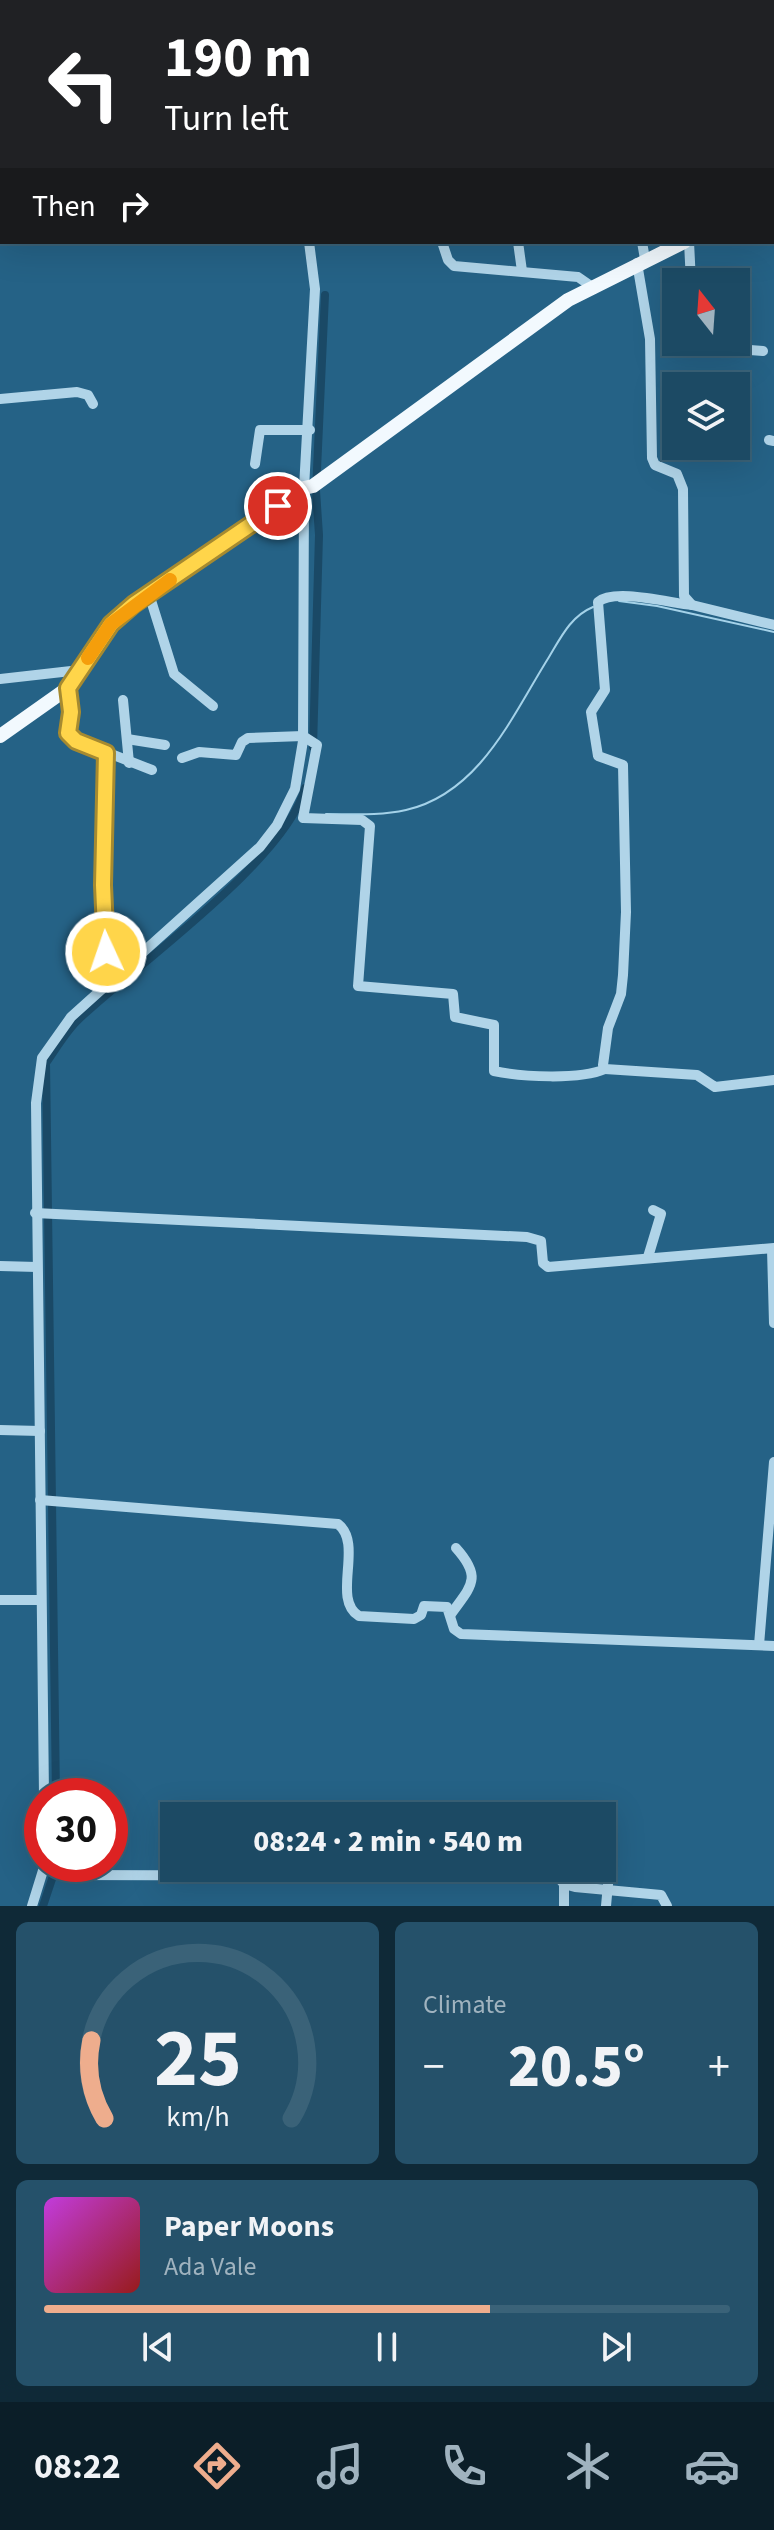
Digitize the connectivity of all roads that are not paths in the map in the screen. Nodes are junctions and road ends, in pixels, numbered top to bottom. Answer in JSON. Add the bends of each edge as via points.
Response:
{"nodes":[{"id":1,"x":309,"y":244,"type":"edge"},
{"id":2,"x":443,"y":244,"type":"edge"},
{"id":3,"x":518,"y":244,"type":"edge"},
{"id":4,"x":642,"y":244,"type":"edge"},
{"id":5,"x":682,"y":244,"type":"edge"},
{"id":6,"x":687,"y":244,"type":"edge"},
{"id":7,"x":641,"y":261,"type":"junction"},
{"id":8,"x":690,"y":268,"type":"edge"},
{"id":9,"x":522,"y":271,"type":"junction"},
{"id":10,"x":591,"y":286,"type":"junction"},
{"id":11,"x":750,"y":350,"type":"edge"},
{"id":12,"x":763,"y":351,"type":"dead end"},
{"id":13,"x":0,"y":399,"type":"edge"},
{"id":14,"x":93,"y":404,"type":"dead end"},
{"id":15,"x":310,"y":430,"type":"junction"},
{"id":16,"x":255,"y":464,"type":"dead end"},
{"id":17,"x":313,"y":485,"type":"junction"},
{"id":18,"x":149,"y":594,"type":"junction"},
{"id":19,"x":692,"y":605,"type":"junction"},
{"id":20,"x":774,"y":625,"type":"edge"},
{"id":21,"x":80,"y":670,"type":"junction"},
{"id":22,"x":0,"y":679,"type":"edge"},
{"id":23,"x":68,"y":688,"type":"junction"},
{"id":24,"x":123,"y":700,"type":"dead end"},
{"id":25,"x":213,"y":706,"type":"dead end"},
{"id":26,"x":0,"y":736,"type":"edge"},
{"id":27,"x":127,"y":739,"type":"junction"},
{"id":28,"x":310,"y":741,"type":"junction"},
{"id":29,"x":165,"y":745,"type":"dead end"},
{"id":30,"x":106,"y":753,"type":"junction"},
{"id":31,"x":182,"y":758,"type":"dead end"},
{"id":32,"x":129,"y":763,"type":"junction"},
{"id":33,"x":152,"y":770,"type":"dead end"},
{"id":34,"x":110,"y":982,"type":"junction"},
{"id":35,"x":605,"y":1069,"type":"junction"},
{"id":36,"x":774,"y":1080,"type":"edge"},
{"id":37,"x":653,"y":1210,"type":"dead end"},
{"id":38,"x":44,"y":1215,"type":"junction"},
{"id":39,"x":773,"y":1248,"type":"edge"},
{"id":40,"x":648,"y":1257,"type":"junction"},
{"id":41,"x":0,"y":1266,"type":"edge"},
{"id":42,"x":37,"y":1267,"type":"junction"},
{"id":43,"x":774,"y":1323,"type":"edge"},
{"id":44,"x":0,"y":1430,"type":"edge"},
{"id":45,"x":40,"y":1431,"type":"junction"},
{"id":46,"x":774,"y":1462,"type":"edge"},
{"id":47,"x":48,"y":1502,"type":"junction"},
{"id":48,"x":456,"y":1548,"type":"dead end"},
{"id":49,"x":771,"y":1550,"type":"edge"},
{"id":50,"x":0,"y":1600,"type":"edge"},
{"id":51,"x":41,"y":1600,"type":"junction"},
{"id":52,"x":451,"y":1614,"type":"junction"},
{"id":53,"x":759,"y":1645,"type":"junction"},
{"id":54,"x":774,"y":1646,"type":"edge"},
{"id":55,"x":44,"y":1778,"type":"edge"},
{"id":56,"x":128,"y":1875,"type":"edge"},
{"id":57,"x":39,"y":1882,"type":"edge"},
{"id":58,"x":607,"y":1882,"type":"edge"},
{"id":59,"x":564,"y":1884,"type":"junction"},
{"id":60,"x":606,"y":1889,"type":"junction"},
{"id":61,"x":32,"y":1906,"type":"edge"},
{"id":62,"x":564,"y":1906,"type":"edge"},
{"id":63,"x":606,"y":1906,"type":"edge"},
{"id":64,"x":667,"y":1906,"type":"edge"}],
"edges":[{"from":1,"to":15,"type":"street","via":[[315,289]]},
{"from":2,"to":9,"type":"street","via":[[454,266]]},
{"from":3,"to":9,"type":"street"},
{"from":4,"to":7,"type":"street"},
{"from":5,"to":7,"type":"main road"},
{"from":6,"to":8,"type":"street"},
{"from":7,"to":10,"type":"main road"},
{"from":7,"to":19,"type":"street","via":[[650,339],[652,458],[655,465],[677,474],[683,489],[683,590]]},
{"from":9,"to":10,"type":"street","via":[[581,277]]},
{"from":10,"to":17,"type":"main road"},
{"from":11,"to":12,"type":"street"},
{"from":13,"to":14,"type":"street","via":[[77,392],[88,395]]},
{"from":15,"to":16,"type":"street","via":[[260,430]]},
{"from":15,"to":17,"type":"street"},
{"from":17,"to":18,"type":"main road"},
{"from":17,"to":28,"type":"street"},
{"from":18,"to":21,"type":"main road","via":[[111,624]]},
{"from":18,"to":25,"type":"street","via":[[174,674]]},
{"from":19,"to":20,"type":"street"},
{"from":19,"to":35,"type":"street","via":[[627,597],[604,597],[598,605],[605,690],[591,712],[598,756],[623,765],[626,857],[622,983],[608,1028]]},
{"from":21,"to":22,"type":"street"},
{"from":21,"to":23,"type":"main road"},
{"from":23,"to":26,"type":"main road"},
{"from":23,"to":30,"type":"street","via":[[68,733]]},
{"from":24,"to":27,"type":"street"},
{"from":27,"to":29,"type":"street"},
{"from":27,"to":32,"type":"street"},
{"from":28,"to":31,"type":"street","via":[[248,738],[236,755],[199,752]]},
{"from":28,"to":34,"type":"street","via":[[295,789],[271,834]]},
{"from":28,"to":35,"type":"street","via":[[306,820],[369,823],[358,986],[453,994],[455,1017],[494,1025],[494,1071],[557,1074]]},
{"from":30,"to":32,"type":"street"},
{"from":30,"to":34,"type":"street","via":[[103,885]]},
{"from":32,"to":33,"type":"street"},
{"from":34,"to":38,"type":"street","via":[[71,1017],[42,1058],[36,1103]]},
{"from":35,"to":36,"type":"street","via":[[697,1075],[715,1087]]},
{"from":37,"to":40,"type":"street","via":[[661,1214]]},
{"from":38,"to":40,"type":"street","via":[[527,1237],[541,1241],[548,1267]]},
{"from":38,"to":42,"type":"street"},
{"from":39,"to":40,"type":"street"},
{"from":39,"to":43,"type":"street"},
{"from":41,"to":42,"type":"street"},
{"from":42,"to":45,"type":"street"},
{"from":44,"to":45,"type":"street"},
{"from":45,"to":47,"type":"street"},
{"from":46,"to":49,"type":"street"},
{"from":47,"to":51,"type":"street"},
{"from":47,"to":52,"type":"street","via":[[338,1524],[348,1538],[354,1614],[414,1619],[424,1606],[437,1604]]},
{"from":48,"to":52,"type":"street","via":[[473,1576]]},
{"from":49,"to":53,"type":"street"},
{"from":50,"to":51,"type":"street"},
{"from":51,"to":55,"type":"street"},
{"from":52,"to":53,"type":"street","via":[[454,1629],[461,1634]]},
{"from":53,"to":54,"type":"street"},
{"from":56,"to":59,"type":"street","via":[[557,1876]]},
{"from":57,"to":61,"type":"street"},
{"from":58,"to":60,"type":"street"},
{"from":59,"to":60,"type":"street"},
{"from":59,"to":62,"type":"street"},
{"from":60,"to":63,"type":"street"},
{"from":60,"to":64,"type":"street","via":[[661,1895]]}]}
